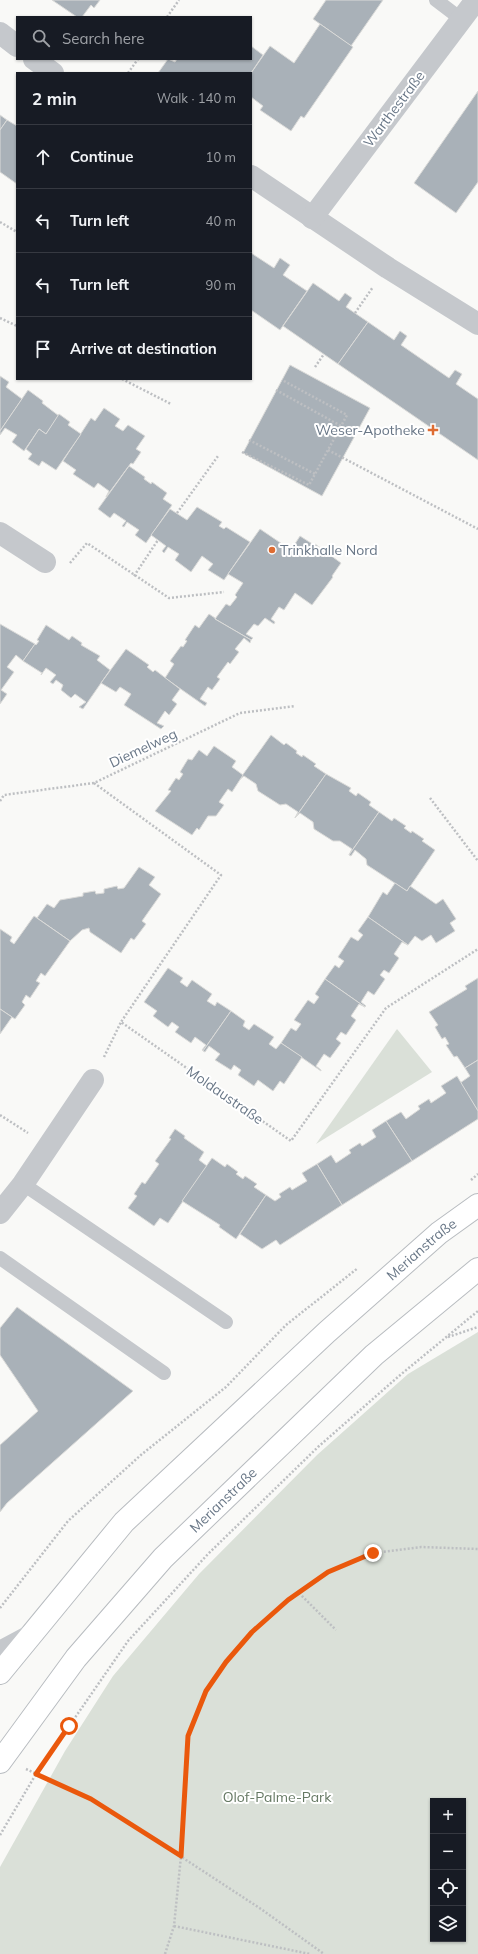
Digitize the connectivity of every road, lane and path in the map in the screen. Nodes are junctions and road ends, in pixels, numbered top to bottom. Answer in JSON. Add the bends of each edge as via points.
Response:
{"nodes":[{"id":1,"x":179,"y":0,"type":"edge"},
{"id":2,"x":436,"y":0,"type":"edge"},
{"id":3,"x":476,"y":0,"type":"edge"},
{"id":4,"x":168,"y":16,"type":"edge"},
{"id":5,"x":461,"y":19,"type":"junction"},
{"id":6,"x":0,"y":34,"type":"edge"},
{"id":7,"x":16,"y":45,"type":"edge"},
{"id":8,"x":35,"y":60,"type":"edge"},
{"id":9,"x":137,"y":60,"type":"edge"},
{"id":10,"x":52,"y":72,"type":"edge"},
{"id":11,"x":129,"y":72,"type":"edge"},
{"id":12,"x":252,"y":177,"type":"edge"},
{"id":13,"x":312,"y":218,"type":"junction"},
{"id":14,"x":0,"y":222,"type":"edge"},
{"id":15,"x":16,"y":231,"type":"edge"},
{"id":16,"x":388,"y":268,"type":"junction"},
{"id":17,"x":355,"y":313,"type":"dead end"},
{"id":18,"x":0,"y":318,"type":"edge"},
{"id":19,"x":478,"y":324,"type":"edge"},
{"id":20,"x":16,"y":326,"type":"edge"},
{"id":21,"x":324,"y":354,"type":"dead end"},
{"id":22,"x":315,"y":367,"type":"dead end"},
{"id":23,"x":124,"y":380,"type":"edge"},
{"id":24,"x":282,"y":380,"type":"dead end"},
{"id":25,"x":276,"y":390,"type":"dead end"},
{"id":26,"x":171,"y":404,"type":"dead end"},
{"id":27,"x":341,"y":426,"type":"junction"},
{"id":28,"x":249,"y":440,"type":"dead end"},
{"id":29,"x":328,"y":450,"type":"junction"},
{"id":30,"x":242,"y":452,"type":"dead end"},
{"id":31,"x":218,"y":456,"type":"dead end"},
{"id":32,"x":315,"y":474,"type":"junction"},
{"id":33,"x":177,"y":513,"type":"dead end"},
{"id":34,"x":478,"y":529,"type":"edge"},
{"id":35,"x":0,"y":533,"type":"edge"},
{"id":36,"x":158,"y":540,"type":"dead end"},
{"id":37,"x":46,"y":562,"type":"joint"},
{"id":38,"x":134,"y":576,"type":"junction"},
{"id":39,"x":224,"y":592,"type":"dead end"},
{"id":40,"x":295,"y":706,"type":"dead end"},
{"id":41,"x":94,"y":783,"type":"junction"},
{"id":42,"x":430,"y":798,"type":"dead end"},
{"id":43,"x":0,"y":801,"type":"edge"},
{"id":44,"x":478,"y":861,"type":"edge"},
{"id":45,"x":478,"y":949,"type":"edge"},
{"id":46,"x":121,"y":1022,"type":"junction"},
{"id":47,"x":93,"y":1080,"type":"joint"},
{"id":48,"x":0,"y":1115,"type":"edge"},
{"id":49,"x":48,"y":1146,"type":"junction"},
{"id":50,"x":478,"y":1174,"type":"edge"},
{"id":51,"x":22,"y":1184,"type":"junction"},
{"id":52,"x":466,"y":1184,"type":"dead end"},
{"id":53,"x":478,"y":1205,"type":"edge"},
{"id":54,"x":0,"y":1213,"type":"edge"},
{"id":55,"x":0,"y":1258,"type":"edge"},
{"id":56,"x":360,"y":1266,"type":"dead end"},
{"id":57,"x":478,"y":1269,"type":"edge"},
{"id":58,"x":478,"y":1311,"type":"edge"},
{"id":59,"x":226,"y":1322,"type":"dead end"},
{"id":60,"x":478,"y":1327,"type":"edge"},
{"id":61,"x":446,"y":1338,"type":"junction"},
{"id":62,"x":164,"y":1373,"type":"dead end"},
{"id":63,"x":478,"y":1549,"type":"edge"},
{"id":64,"x":299,"y":1593,"type":"junction"},
{"id":65,"x":0,"y":1608,"type":"edge"},
{"id":66,"x":336,"y":1630,"type":"dead end"},
{"id":67,"x":30,"y":1636,"type":"junction"},
{"id":68,"x":0,"y":1652,"type":"edge"},
{"id":69,"x":0,"y":1673,"type":"edge"},
{"id":70,"x":0,"y":1762,"type":"edge"},
{"id":71,"x":36,"y":1774,"type":"junction"},
{"id":72,"x":0,"y":1835,"type":"edge"},
{"id":73,"x":181,"y":1856,"type":"junction"},
{"id":74,"x":174,"y":1926,"type":"junction"},
{"id":75,"x":165,"y":1954,"type":"edge"},
{"id":76,"x":310,"y":1954,"type":"edge"},
{"id":77,"x":324,"y":1954,"type":"edge"}],
"edges":[{"from":1,"to":4,"type":"path"},
{"from":2,"to":5,"type":"lane"},
{"from":3,"to":5,"type":"street","name":"Warthestraße"},
{"from":5,"to":13,"type":"street","name":"Warthestraße"},
{"from":6,"to":7,"type":"street"},
{"from":8,"to":10,"type":"street"},
{"from":9,"to":11,"type":"path"},
{"from":12,"to":13,"type":"street"},
{"from":13,"to":16,"type":"street"},
{"from":14,"to":15,"type":"path"},
{"from":16,"to":17,"type":"path"},
{"from":16,"to":19,"type":"street"},
{"from":18,"to":20,"type":"path"},
{"from":21,"to":22,"type":"path"},
{"from":23,"to":26,"type":"path"},
{"from":24,"to":27,"type":"path","via":[[347,415]]},
{"from":25,"to":27,"type":"path"},
{"from":27,"to":29,"type":"path"},
{"from":28,"to":32,"type":"path"},
{"from":29,"to":32,"type":"path"},
{"from":29,"to":34,"type":"path"},
{"from":30,"to":32,"type":"path","via":[[309,485]]},
{"from":31,"to":33,"type":"path"},
{"from":35,"to":37,"type":"street"},
{"from":36,"to":38,"type":"path"},
{"from":37,"to":38,"type":"path","via":[[64,570],[87,543]]},
{"from":38,"to":39,"type":"path","via":[[169,598]]},
{"from":40,"to":41,"type":"path","name":"Diemelweg","via":[[240,713]]},
{"from":41,"to":43,"type":"path","name":"Diemelweg","via":[[4,795]]},
{"from":41,"to":46,"type":"path","via":[[221,875]]},
{"from":42,"to":44,"type":"path"},
{"from":45,"to":46,"type":"path","name":"Moldaustraße","via":[[386,1008],[291,1142]]},
{"from":46,"to":47,"type":"path"},
{"from":47,"to":49,"type":"street"},
{"from":48,"to":49,"type":"path"},
{"from":49,"to":51,"type":"street"},
{"from":50,"to":52,"type":"path"},
{"from":51,"to":54,"type":"street"},
{"from":51,"to":59,"type":"lane"},
{"from":53,"to":67,"type":"main road","name":"Merianstraße","via":[[439,1233],[326,1332],[124,1522]]},
{"from":55,"to":62,"type":"lane"},
{"from":56,"to":65,"type":"path","via":[[286,1325],[226,1387],[142,1454],[68,1521]]},
{"from":57,"to":70,"type":"main road","name":"Merianstraße","via":[[374,1355],[163,1558],[76,1658]]},
{"from":58,"to":61,"type":"path"},
{"from":60,"to":61,"type":"path"},
{"from":61,"to":71,"type":"path","via":[[318,1447],[208,1554],[128,1641]]},
{"from":63,"to":64,"type":"path","via":[[421,1547],[373,1553],[328,1572]]},
{"from":64,"to":66,"type":"path"},
{"from":64,"to":73,"type":"path","via":[[252,1632],[226,1662],[206,1691],[188,1736]]},
{"from":67,"to":68,"type":"street"},
{"from":67,"to":69,"type":"main road","name":"Merianstraße"},
{"from":71,"to":72,"type":"path"},
{"from":71,"to":73,"type":"path","via":[[91,1799]]},
{"from":73,"to":74,"type":"path"},
{"from":73,"to":77,"type":"path"},
{"from":74,"to":75,"type":"path"},
{"from":74,"to":76,"type":"path"}]}
